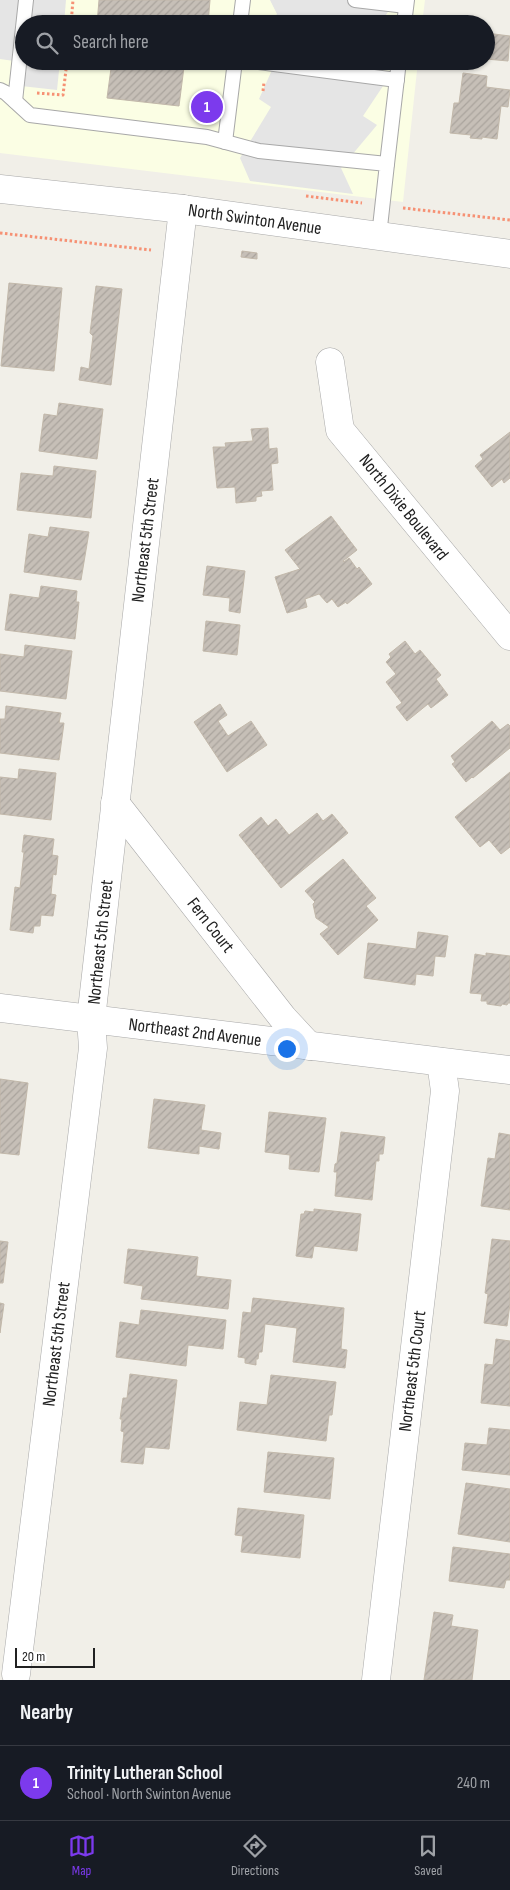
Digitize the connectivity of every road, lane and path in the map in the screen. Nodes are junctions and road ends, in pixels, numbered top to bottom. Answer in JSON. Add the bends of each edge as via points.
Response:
{"nodes":[{"id":1,"x":26,"y":0,"type":"edge"},
{"id":2,"x":74,"y":0,"type":"edge"},
{"id":3,"x":243,"y":0,"type":"edge"},
{"id":4,"x":356,"y":0,"type":"edge"},
{"id":5,"x":406,"y":3,"type":"edge"},
{"id":6,"x":24,"y":15,"type":"edge"},
{"id":7,"x":72,"y":15,"type":"edge"},
{"id":8,"x":241,"y":15,"type":"edge"},
{"id":9,"x":18,"y":70,"type":"edge"},
{"id":10,"x":66,"y":70,"type":"edge"},
{"id":11,"x":234,"y":70,"type":"edge"},
{"id":12,"x":320,"y":70,"type":"edge"},
{"id":13,"x":398,"y":70,"type":"edge"},
{"id":14,"x":397,"y":80,"type":"junction"},
{"id":15,"x":0,"y":90,"type":"edge"},
{"id":16,"x":63,"y":95,"type":"junction"},
{"id":17,"x":15,"y":96,"type":"junction"},
{"id":18,"x":69,"y":99,"type":"dead end"},
{"id":19,"x":225,"y":142,"type":"junction"},
{"id":20,"x":387,"y":164,"type":"junction"},
{"id":21,"x":0,"y":190,"type":"edge"},
{"id":22,"x":183,"y":210,"type":"junction"},
{"id":23,"x":0,"y":232,"type":"edge"},
{"id":24,"x":379,"y":236,"type":"junction"},
{"id":25,"x":178,"y":253,"type":"junction"},
{"id":26,"x":510,"y":254,"type":"edge"},
{"id":27,"x":330,"y":362,"type":"dead end"},
{"id":28,"x":510,"y":636,"type":"edge"},
{"id":29,"x":115,"y":803,"type":"junction"},
{"id":30,"x":0,"y":1008,"type":"edge"},
{"id":31,"x":91,"y":1019,"type":"junction"},
{"id":32,"x":309,"y":1046,"type":"junction"},
{"id":33,"x":441,"y":1062,"type":"junction"},
{"id":34,"x":510,"y":1070,"type":"edge"},
{"id":35,"x":18,"y":1675,"type":"edge"},
{"id":36,"x":376,"y":1680,"type":"edge"}],
"edges":[{"from":1,"to":6,"type":"lane"},
{"from":2,"to":7,"type":"path"},
{"from":3,"to":8,"type":"lane"},
{"from":4,"to":5,"type":"lane"},
{"from":9,"to":17,"type":"lane"},
{"from":10,"to":16,"type":"path"},
{"from":11,"to":19,"type":"lane"},
{"from":12,"to":14,"type":"lane"},
{"from":13,"to":14,"type":"lane"},
{"from":14,"to":20,"type":"lane"},
{"from":15,"to":17,"type":"lane"},
{"from":16,"to":17,"type":"path"},
{"from":16,"to":18,"type":"path"},
{"from":17,"to":19,"type":"lane","via":[[30,115]]},
{"from":19,"to":20,"type":"lane","via":[[259,151]]},
{"from":20,"to":24,"type":"lane"},
{"from":21,"to":22,"type":"street","name":"North Swinton Avenue"},
{"from":22,"to":24,"type":"street","name":"North Swinton Avenue"},
{"from":22,"to":25,"type":"street","name":"Northeast 5th Street"},
{"from":23,"to":25,"type":"path"},
{"from":24,"to":26,"type":"street","name":"North Swinton Avenue"},
{"from":25,"to":29,"type":"street","name":"Northeast 5th Street"},
{"from":27,"to":28,"type":"street","name":"North Dixie Boulevard","via":[[340,430]]},
{"from":29,"to":31,"type":"street","name":"Northeast 5th Street"},
{"from":29,"to":32,"type":"street","name":"Fern Court","via":[[283,1018]]},
{"from":30,"to":31,"type":"street","name":"Northeast 2nd Avenue"},
{"from":31,"to":32,"type":"street","name":"Northeast 2nd Avenue"},
{"from":31,"to":35,"type":"street","name":"Northeast 5th Street","via":[[91,1058]]},
{"from":32,"to":33,"type":"street","name":"Northeast 2nd Avenue"},
{"from":33,"to":34,"type":"street","name":"Northeast 2nd Avenue"},
{"from":33,"to":36,"type":"street","name":"Northeast 5th Court","via":[[445,1091]]}]}
